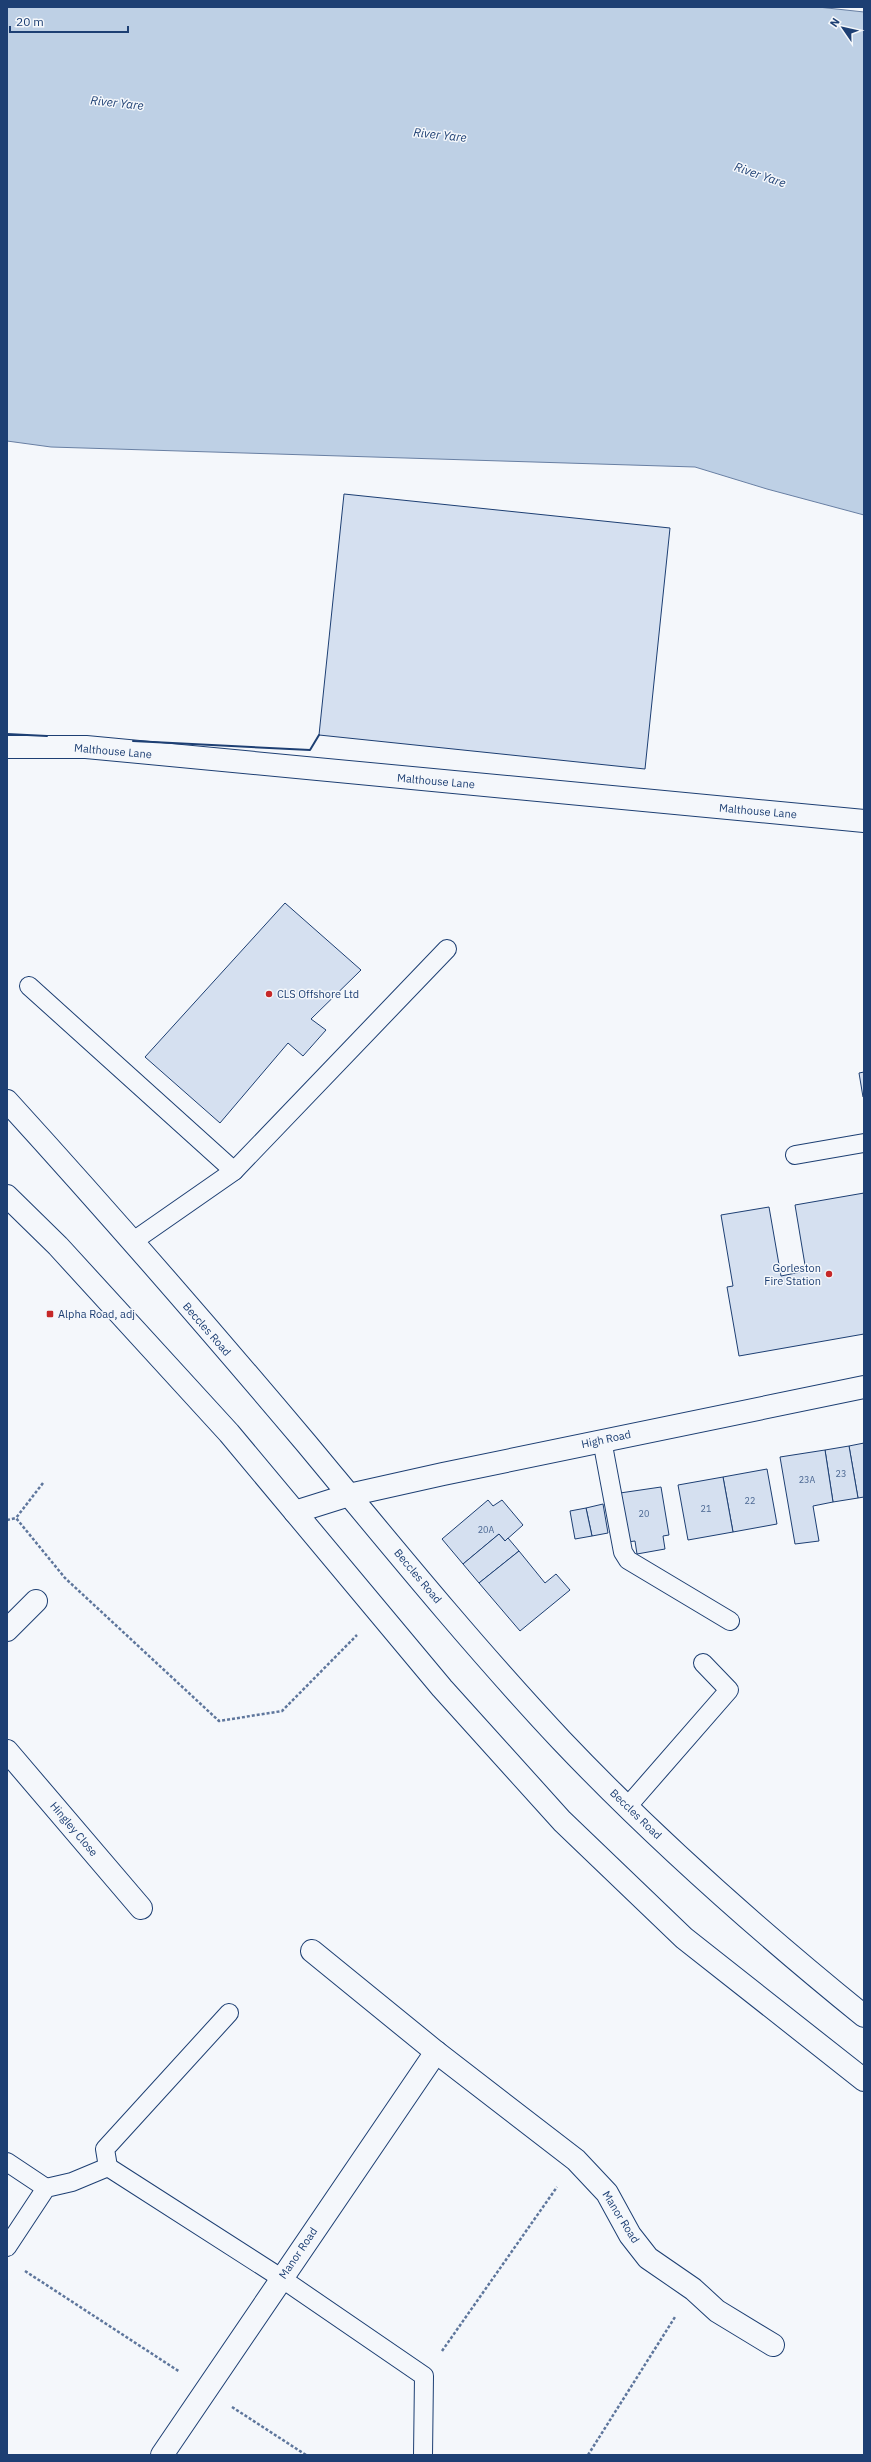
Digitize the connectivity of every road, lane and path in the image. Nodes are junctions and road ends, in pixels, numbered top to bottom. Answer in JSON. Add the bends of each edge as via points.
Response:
{"nodes":[{"id":1,"x":7,"y":747,"type":"edge"},
{"id":2,"x":864,"y":821,"type":"edge"},
{"id":3,"x":447,"y":949,"type":"dead end"},
{"id":4,"x":29,"y":986,"type":"dead end"},
{"id":5,"x":7,"y":1100,"type":"edge"},
{"id":6,"x":864,"y":1143,"type":"edge"},
{"id":7,"x":795,"y":1155,"type":"dead end"},
{"id":8,"x":234,"y":1171,"type":"junction"},
{"id":9,"x":7,"y":1196,"type":"edge"},
{"id":10,"x":132,"y":1242,"type":"junction"},
{"id":11,"x":864,"y":1387,"type":"edge"},
{"id":12,"x":602,"y":1440,"type":"junction"},
{"id":13,"x":43,"y":1483,"type":"dead end"},
{"id":14,"x":349,"y":1495,"type":"junction"},
{"id":15,"x":295,"y":1512,"type":"junction"},
{"id":16,"x":16,"y":1518,"type":"junction"},
{"id":17,"x":7,"y":1520,"type":"edge"},
{"id":18,"x":36,"y":1601,"type":"dead end"},
{"id":19,"x":382,"y":1614,"type":"junction"},
{"id":20,"x":730,"y":1620,"type":"dead end"},
{"id":21,"x":7,"y":1630,"type":"edge"},
{"id":22,"x":703,"y":1663,"type":"dead end"},
{"id":23,"x":7,"y":1751,"type":"edge"},
{"id":24,"x":627,"y":1807,"type":"junction"},
{"id":25,"x":141,"y":1908,"type":"dead end"},
{"id":26,"x":312,"y":1951,"type":"dead end"},
{"id":27,"x":229,"y":2013,"type":"dead end"},
{"id":28,"x":864,"y":2016,"type":"edge"},
{"id":29,"x":436,"y":2052,"type":"junction"},
{"id":30,"x":864,"y":2080,"type":"edge"},
{"id":31,"x":576,"y":2160,"type":"junction"},
{"id":32,"x":7,"y":2162,"type":"edge"},
{"id":33,"x":108,"y":2167,"type":"junction"},
{"id":34,"x":46,"y":2188,"type":"junction"},
{"id":35,"x":7,"y":2247,"type":"edge"},
{"id":36,"x":20,"y":2269,"type":"dead end"},
{"id":37,"x":281,"y":2278,"type":"junction"},
{"id":38,"x":693,"y":2289,"type":"junction"},
{"id":39,"x":773,"y":2345,"type":"dead end"},
{"id":40,"x":424,"y":2376,"type":"junction"},
{"id":41,"x":207,"y":2390,"type":"junction"},
{"id":42,"x":162,"y":2455,"type":"edge"},
{"id":43,"x":306,"y":2455,"type":"edge"},
{"id":44,"x":423,"y":2455,"type":"edge"},
{"id":45,"x":588,"y":2455,"type":"edge"}],
"edges":[{"from":1,"to":2,"type":"street","name":"Malthouse Lane","via":[[86,747]]},
{"from":3,"to":8,"type":"lane"},
{"from":4,"to":8,"type":"lane"},
{"from":5,"to":10,"type":"street","name":"Beccles Road"},
{"from":6,"to":7,"type":"lane"},
{"from":8,"to":10,"type":"lane"},
{"from":9,"to":15,"type":"street","via":[[142,1335]]},
{"from":10,"to":14,"type":"street","name":"Beccles Road"},
{"from":11,"to":12,"type":"street","name":"High Road"},
{"from":12,"to":14,"type":"street","name":"High Road"},
{"from":12,"to":20,"type":"lane","via":[[623,1552],[628,1560]]},
{"from":13,"to":16,"type":"path"},
{"from":14,"to":15,"type":"street","name":"High Road"},
{"from":14,"to":24,"type":"street","name":"Beccles Road","via":[[488,1658]]},
{"from":15,"to":19,"type":"street"},
{"from":16,"to":17,"type":"path"},
{"from":16,"to":19,"type":"path","via":[[65,1578],[219,1721],[282,1711]]},
{"from":18,"to":21,"type":"street"},
{"from":19,"to":30,"type":"street","via":[[442,1688],[562,1821],[684,1938]]},
{"from":22,"to":24,"type":"lane","via":[[729,1690]]},
{"from":23,"to":25,"type":"street","name":"Hingley Close"},
{"from":24,"to":28,"type":"street","name":"Beccles Road","via":[[726,1899]]},
{"from":26,"to":29,"type":"street","name":"Manor Road"},
{"from":27,"to":33,"type":"lane","via":[[106,2149]]},
{"from":29,"to":31,"type":"street","name":"Manor Road"},
{"from":29,"to":37,"type":"street","name":"Manor Road"},
{"from":31,"to":38,"type":"street","name":"Manor Road","via":[[607,2193],[630,2235],[648,2258]]},
{"from":31,"to":40,"type":"path"},
{"from":32,"to":34,"type":"lane"},
{"from":33,"to":34,"type":"lane","via":[[72,2182]]},
{"from":33,"to":37,"type":"lane"},
{"from":34,"to":35,"type":"lane"},
{"from":36,"to":41,"type":"path"},
{"from":37,"to":40,"type":"lane"},
{"from":37,"to":41,"type":"street","name":"Manor Road"},
{"from":38,"to":39,"type":"street","name":"Manor Road","via":[[717,2311]]},
{"from":38,"to":45,"type":"path"},
{"from":40,"to":44,"type":"lane"},
{"from":41,"to":42,"type":"street","name":"Manor Road"},
{"from":41,"to":43,"type":"path"}]}
